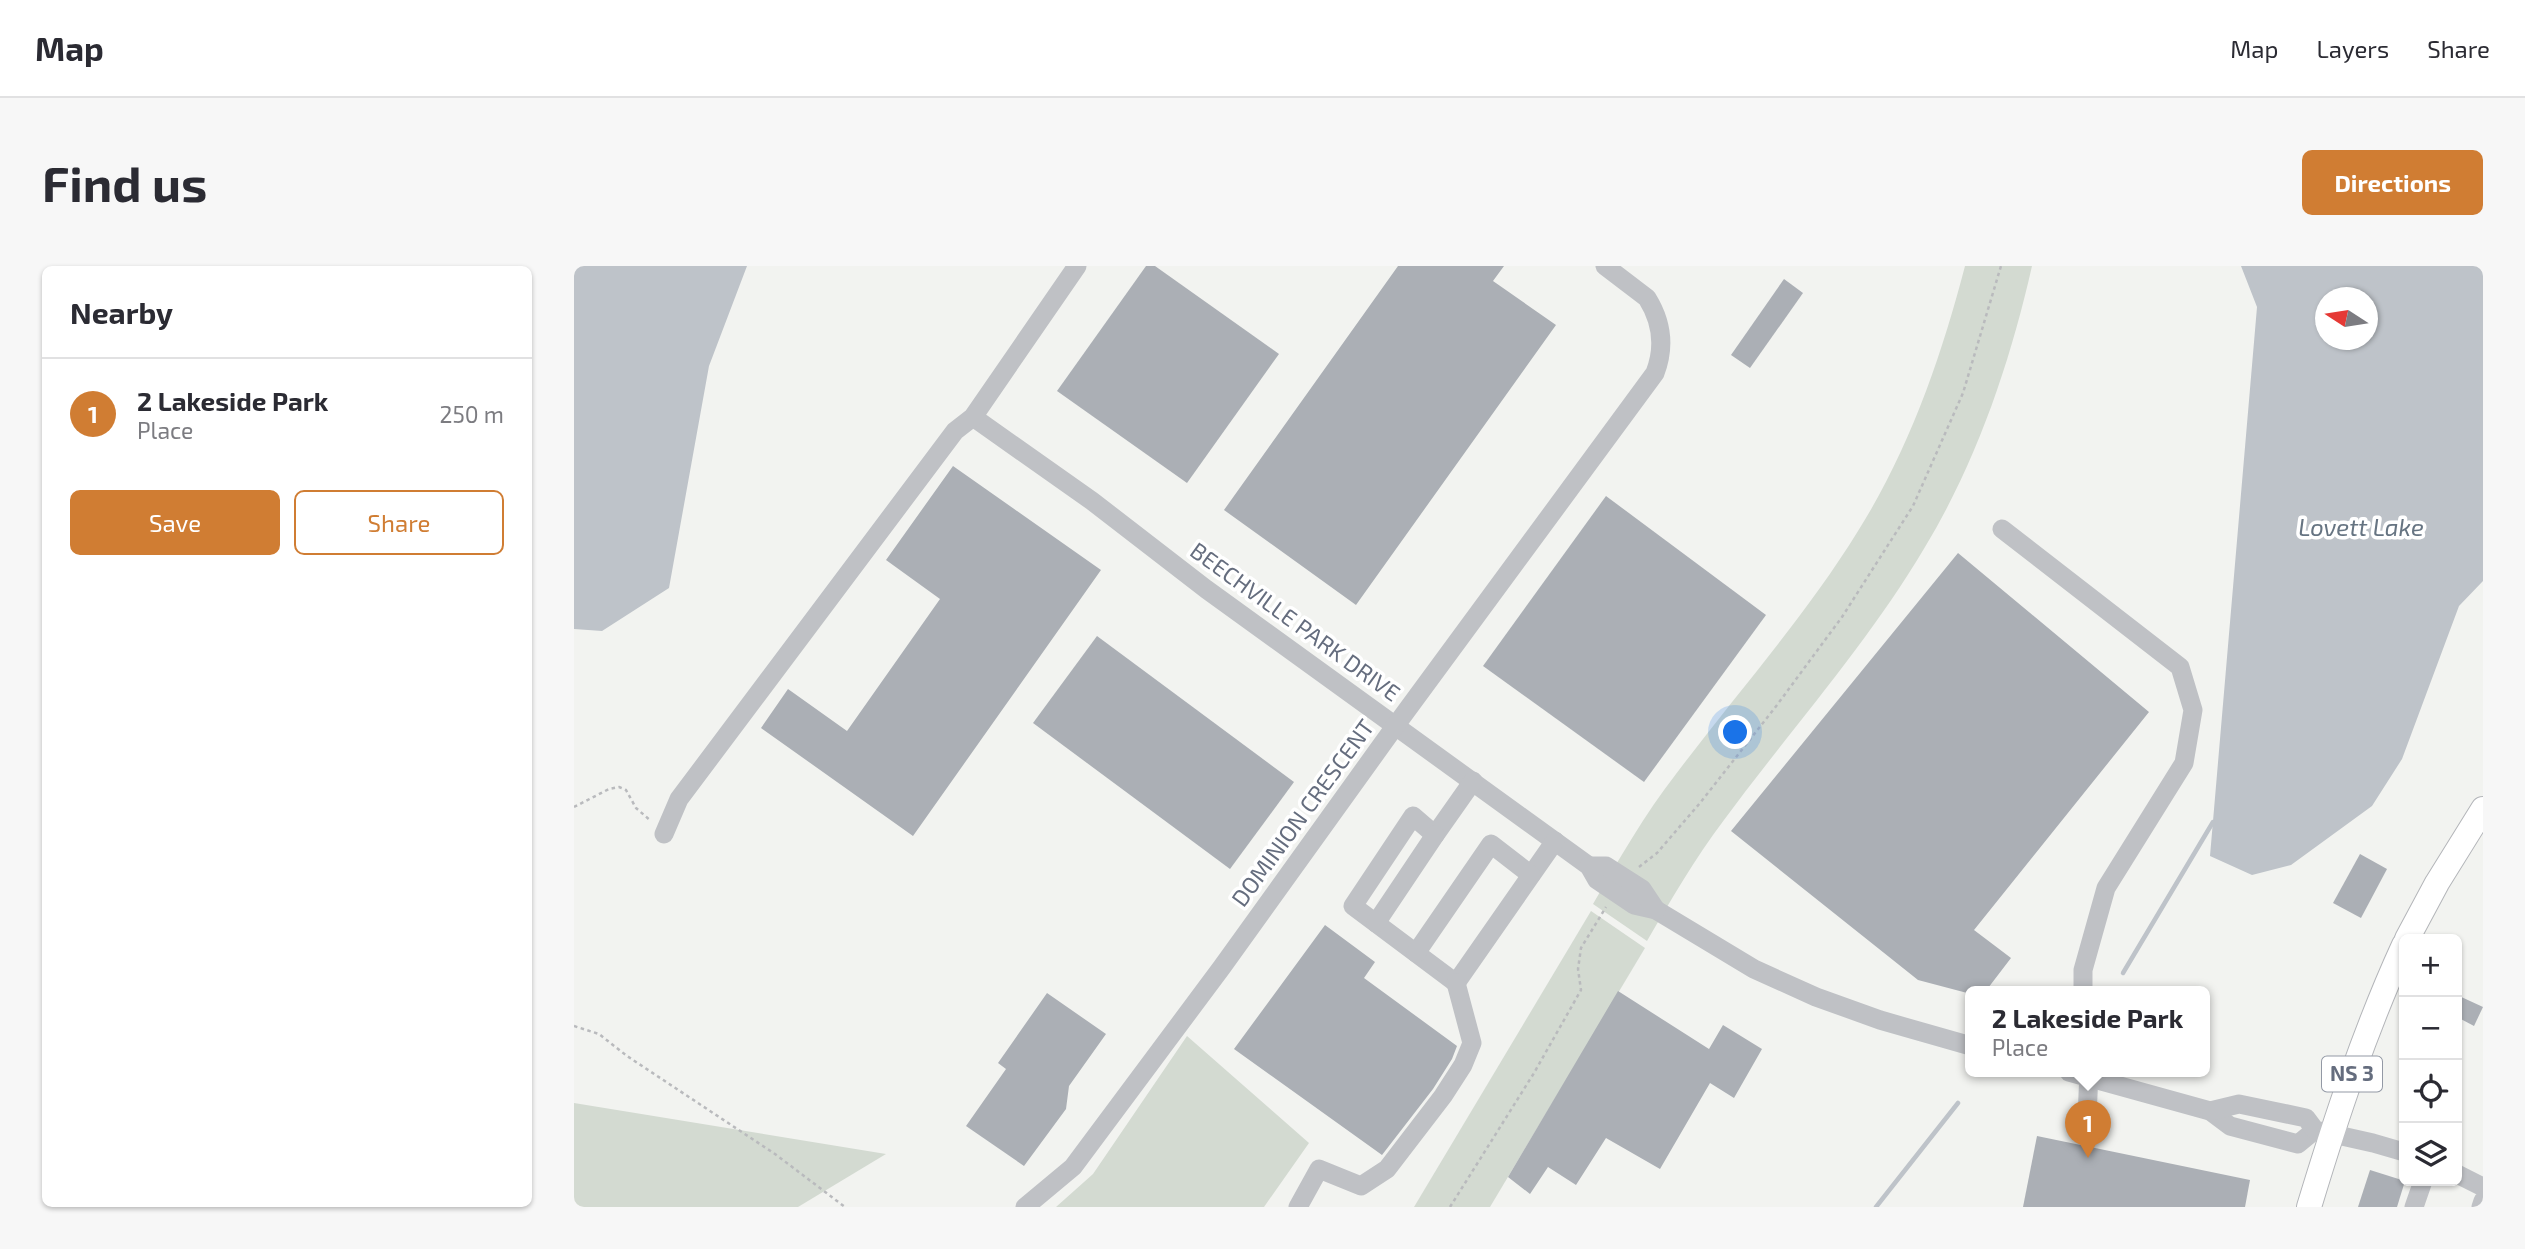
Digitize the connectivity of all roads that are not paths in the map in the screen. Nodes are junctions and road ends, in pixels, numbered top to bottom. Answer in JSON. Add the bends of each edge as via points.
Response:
{"nodes":[{"id":1,"x":1077,"y":266,"type":"edge"},
{"id":2,"x":1605,"y":266,"type":"edge"},
{"id":3,"x":973,"y":417,"type":"junction"},
{"id":4,"x":2003,"y":528,"type":"dead end"},
{"id":5,"x":1396,"y":725,"type":"junction"},
{"id":6,"x":1473,"y":781,"type":"junction"},
{"id":7,"x":2483,"y":809,"type":"edge"},
{"id":8,"x":664,"y":834,"type":"road end"},
{"id":9,"x":1435,"y":835,"type":"junction"},
{"id":10,"x":1555,"y":841,"type":"junction"},
{"id":11,"x":1531,"y":875,"type":"junction"},
{"id":12,"x":1376,"y":923,"type":"junction"},
{"id":13,"x":2410,"y":934,"type":"edge"},
{"id":14,"x":1416,"y":953,"type":"junction"},
{"id":15,"x":2399,"y":956,"type":"edge"},
{"id":16,"x":1457,"y":983,"type":"junction"},
{"id":17,"x":2083,"y":986,"type":"edge"},
{"id":18,"x":1965,"y":1043,"type":"edge"},
{"id":19,"x":2089,"y":1077,"type":"edge"},
{"id":20,"x":2096,"y":1077,"type":"edge"},
{"id":21,"x":2087,"y":1118,"type":"dead end"},
{"id":22,"x":2323,"y":1132,"type":"junction"},
{"id":23,"x":2399,"y":1151,"type":"edge"},
{"id":24,"x":2462,"y":1176,"type":"edge"},
{"id":25,"x":2421,"y":1186,"type":"edge"},
{"id":26,"x":2483,"y":1187,"type":"edge"},
{"id":27,"x":2483,"y":1201,"type":"edge"},
{"id":28,"x":1025,"y":1207,"type":"edge"},
{"id":29,"x":1298,"y":1207,"type":"edge"},
{"id":30,"x":2309,"y":1207,"type":"edge"},
{"id":31,"x":2414,"y":1207,"type":"edge"},
{"id":32,"x":2481,"y":1207,"type":"edge"}],
"edges":[{"from":1,"to":3,"type":"street"},
{"from":2,"to":5,"type":"street","name":"DOMINION CRESCENT","via":[[1652,305],[1661,341],[1655,373]]},
{"from":3,"to":5,"type":"street","name":"BEECHVILLE PARK DRIVE"},
{"from":3,"to":8,"type":"street","via":[[955,431],[917,480],[679,799]]},
{"from":4,"to":17,"type":"street","via":[[2180,667],[2193,710],[2185,763],[2106,888],[2082,970]]},
{"from":5,"to":6,"type":"street","name":"BEECHVILLE PARK DRIVE"},
{"from":5,"to":28,"type":"street","name":"DOMINION CRESCENT","via":[[1073,1167]]},
{"from":6,"to":9,"type":"street"},
{"from":6,"to":10,"type":"street","name":"BEECHVILLE PARK DRIVE"},
{"from":7,"to":13,"type":"main road"},
{"from":9,"to":12,"type":"street"},
{"from":9,"to":12,"type":"street","via":[[1413,816],[1353,906]]},
{"from":10,"to":11,"type":"street"},
{"from":10,"to":18,"type":"street","name":"BEECHVILLE PARK DRIVE","via":[[1589,866],[1597,880],[1620,886],[1633,905],[1656,910],[1754,969],[1880,1020]]},
{"from":11,"to":14,"type":"street","via":[[1491,844]]},
{"from":11,"to":16,"type":"street"},
{"from":12,"to":14,"type":"street"},
{"from":14,"to":16,"type":"street"},
{"from":15,"to":22,"type":"main road","number":"NS 3"},
{"from":16,"to":29,"type":"street","via":[[1472,1043],[1443,1096],[1387,1170],[1361,1186],[1319,1169]]},
{"from":19,"to":21,"type":"street"},
{"from":20,"to":22,"type":"street","via":[[2210,1111],[2239,1104],[2305,1118]]},
{"from":22,"to":23,"type":"street"},
{"from":22,"to":30,"type":"main road","number":"NS 3"},
{"from":24,"to":26,"type":"street"},
{"from":25,"to":31,"type":"street"},
{"from":27,"to":32,"type":"street"}]}
